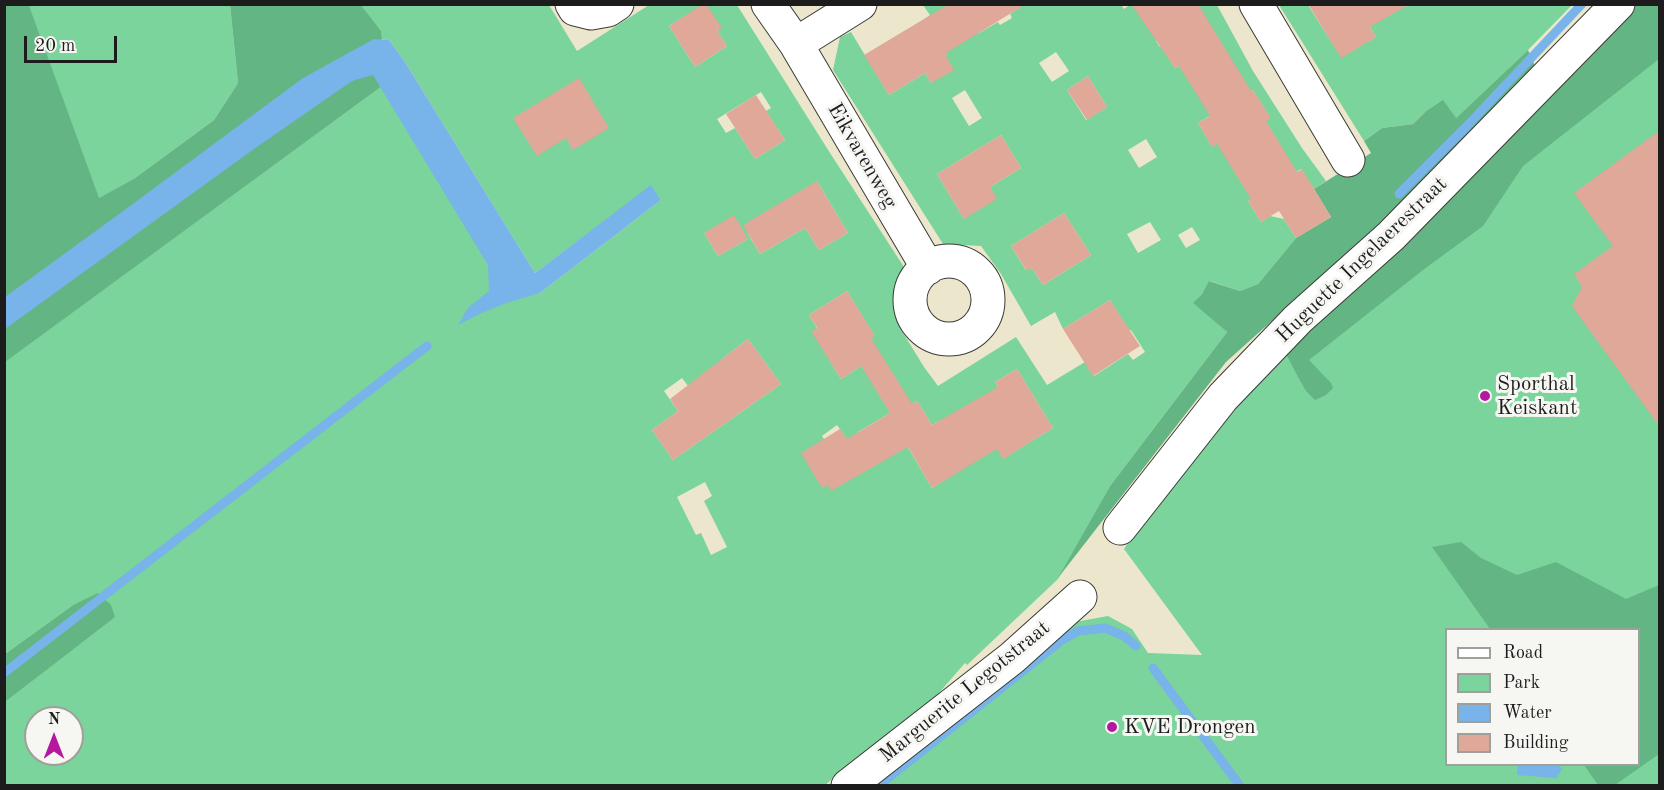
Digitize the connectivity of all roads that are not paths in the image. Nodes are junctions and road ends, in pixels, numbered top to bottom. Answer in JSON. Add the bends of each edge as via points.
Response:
{"nodes":[{"id":1,"x":572,"y":4,"type":"edge"},
{"id":2,"x":617,"y":4,"type":"edge"},
{"id":3,"x":768,"y":4,"type":"edge"},
{"id":4,"x":860,"y":4,"type":"edge"},
{"id":5,"x":1256,"y":4,"type":"edge"},
{"id":6,"x":1618,"y":4,"type":"edge"},
{"id":7,"x":796,"y":44,"type":"junction"},
{"id":8,"x":1348,"y":160,"type":"dead end"},
{"id":9,"x":928,"y":268,"type":"dead end"},
{"id":10,"x":1120,"y":528,"type":"dead end"},
{"id":11,"x":1080,"y":597,"type":"dead end"},
{"id":12,"x":848,"y":786,"type":"edge"}],
"edges":[{"from":1,"to":2,"type":"street","via":[[575,9],[591,13]]},
{"from":3,"to":7,"type":"street","name":"Eikvarenweg"},
{"from":4,"to":7,"type":"street"},
{"from":5,"to":8,"type":"street"},
{"from":6,"to":10,"type":"street","name":"Huguette Ingelaerestraat","via":[[1391,236],[1298,319],[1223,397]]},
{"from":7,"to":9,"type":"street","name":"Eikvarenweg"},
{"from":11,"to":12,"type":"street","name":"Marguerite Legotstraat","via":[[1012,658]]}]}
